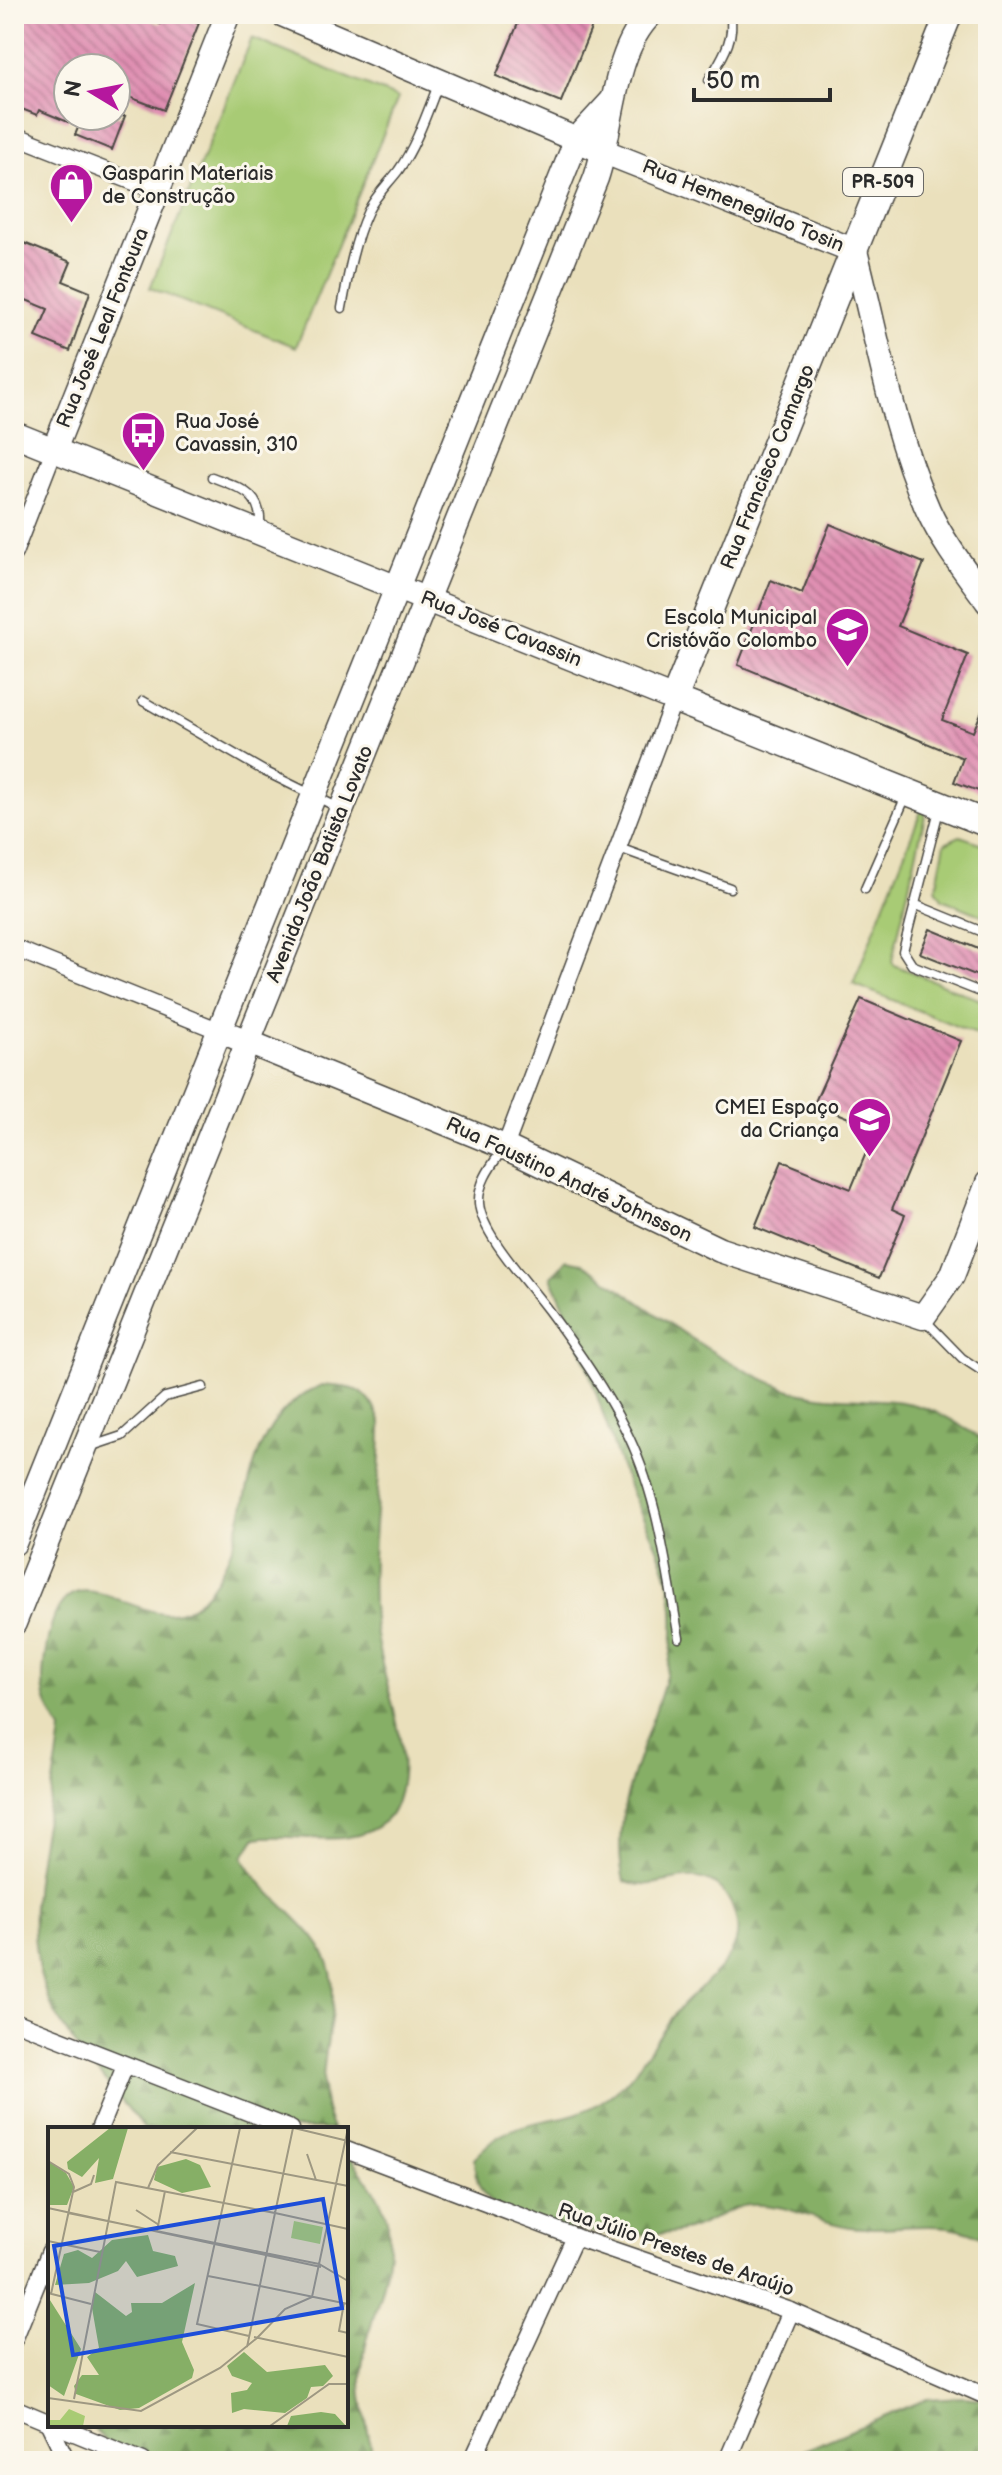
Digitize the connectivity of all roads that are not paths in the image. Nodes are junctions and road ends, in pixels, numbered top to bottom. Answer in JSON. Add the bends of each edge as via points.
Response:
{"nodes":[{"id":1,"x":228,"y":14,"type":"edge"},
{"id":2,"x":282,"y":14,"type":"edge"},
{"id":3,"x":651,"y":14,"type":"edge"},
{"id":4,"x":730,"y":14,"type":"edge"},
{"id":5,"x":949,"y":14,"type":"edge"},
{"id":6,"x":709,"y":80,"type":"dead end"},
{"id":7,"x":439,"y":81,"type":"junction"},
{"id":8,"x":612,"y":101,"type":"junction"},
{"id":9,"x":14,"y":135,"type":"edge"},
{"id":10,"x":577,"y":139,"type":"junction"},
{"id":11,"x":605,"y":152,"type":"junction"},
{"id":12,"x":157,"y":191,"type":"junction"},
{"id":13,"x":855,"y":251,"type":"junction"},
{"id":14,"x":342,"y":308,"type":"dead end"},
{"id":15,"x":14,"y":434,"type":"edge"},
{"id":16,"x":54,"y":450,"type":"junction"},
{"id":17,"x":212,"y":477,"type":"dead end"},
{"id":18,"x":259,"y":532,"type":"junction"},
{"id":19,"x":14,"y":553,"type":"edge"},
{"id":20,"x":397,"y":588,"type":"junction"},
{"id":21,"x":427,"y":599,"type":"junction"},
{"id":22,"x":988,"y":602,"type":"edge"},
{"id":23,"x":361,"y":677,"type":"junction"},
{"id":24,"x":391,"y":688,"type":"junction"},
{"id":25,"x":674,"y":699,"type":"junction"},
{"id":26,"x":143,"y":701,"type":"dead end"},
{"id":27,"x":907,"y":792,"type":"junction"},
{"id":28,"x":314,"y":798,"type":"junction"},
{"id":29,"x":941,"y":805,"type":"junction"},
{"id":30,"x":343,"y":810,"type":"junction"},
{"id":31,"x":988,"y":824,"type":"edge"},
{"id":32,"x":618,"y":848,"type":"junction"},
{"id":33,"x":730,"y":888,"type":"dead end"},
{"id":34,"x":865,"y":889,"type":"dead end"},
{"id":35,"x":914,"y":904,"type":"junction"},
{"id":36,"x":988,"y":934,"type":"edge"},
{"id":37,"x":14,"y":948,"type":"edge"},
{"id":38,"x":988,"y":995,"type":"edge"},
{"id":39,"x":220,"y":1031,"type":"junction"},
{"id":40,"x":248,"y":1042,"type":"junction"},
{"id":41,"x":505,"y":1147,"type":"junction"},
{"id":42,"x":988,"y":1183,"type":"edge"},
{"id":43,"x":923,"y":1317,"type":"junction"},
{"id":44,"x":988,"y":1375,"type":"edge"},
{"id":45,"x":203,"y":1387,"type":"dead end"},
{"id":46,"x":85,"y":1448,"type":"junction"},
{"id":47,"x":16,"y":1532,"type":"edge"},
{"id":48,"x":48,"y":1538,"type":"junction"},
{"id":49,"x":14,"y":1623,"type":"edge"},
{"id":50,"x":679,"y":1638,"type":"dead end"},
{"id":51,"x":14,"y":2021,"type":"edge"},
{"id":52,"x":125,"y":2066,"type":"junction"},
{"id":53,"x":100,"y":2127,"type":"edge"},
{"id":54,"x":286,"y":2127,"type":"edge"},
{"id":55,"x":348,"y":2151,"type":"edge"},
{"id":56,"x":575,"y":2237,"type":"junction"},
{"id":57,"x":48,"y":2256,"type":"edge"},
{"id":58,"x":791,"y":2311,"type":"junction"},
{"id":59,"x":14,"y":2340,"type":"edge"},
{"id":60,"x":988,"y":2397,"type":"edge"},
{"id":61,"x":14,"y":2408,"type":"edge"},
{"id":62,"x":48,"y":2422,"type":"edge"},
{"id":63,"x":53,"y":2427,"type":"edge"},
{"id":64,"x":61,"y":2427,"type":"edge"},
{"id":65,"x":67,"y":2461,"type":"edge"},
{"id":66,"x":143,"y":2461,"type":"edge"},
{"id":67,"x":472,"y":2461,"type":"edge"},
{"id":68,"x":727,"y":2461,"type":"edge"}],
"edges":[{"from":1,"to":12,"type":"street","name":"Rua José Leal Fontoura"},
{"from":2,"to":7,"type":"street","name":"Rua Hemenegildo Tosin"},
{"from":3,"to":8,"type":"street","name":"Avenida João Batista Lovato","via":[[640,25]]},
{"from":4,"to":6,"type":"lane","via":[[729,44]]},
{"from":5,"to":13,"type":"main road","name":"Rua Francisco Camargo","number":"PR-509"},
{"from":7,"to":10,"type":"street","name":"Rua Hemenegildo Tosin"},
{"from":7,"to":14,"type":"lane","via":[[399,170],[368,211]]},
{"from":8,"to":10,"type":"street","name":"Avenida João Batista Lovato"},
{"from":8,"to":11,"type":"street","name":"Avenida João Batista Lovato"},
{"from":9,"to":12,"type":"street"},
{"from":10,"to":11,"type":"street","name":"Rua Hemenegildo Tosin"},
{"from":10,"to":20,"type":"street","name":"Avenida João Batista Lovato"},
{"from":11,"to":13,"type":"street","name":"Rua Hemenegildo Tosin"},
{"from":11,"to":21,"type":"street","name":"Avenida João Batista Lovato"},
{"from":12,"to":16,"type":"street","name":"Rua José Leal Fontoura"},
{"from":13,"to":22,"type":"street","name":"Rua Hemenegildo Tosin","via":[[908,454],[929,511]]},
{"from":13,"to":25,"type":"main road","name":"Rua Francisco Camargo"},
{"from":15,"to":16,"type":"street","name":"Rua José Cavassin"},
{"from":16,"to":18,"type":"street","name":"Rua José Cavassin"},
{"from":16,"to":19,"type":"street","name":"Rua José Leal Fontoura"},
{"from":17,"to":18,"type":"lane","via":[[249,492],[261,512]]},
{"from":18,"to":20,"type":"street","name":"Rua José Cavassin"},
{"from":20,"to":21,"type":"street","name":"Rua José Cavassin"},
{"from":20,"to":23,"type":"street","name":"Avenida João Batista Lovato"},
{"from":21,"to":24,"type":"street","name":"Avenida João Batista Lovato"},
{"from":21,"to":25,"type":"street","name":"Rua José Cavassin"},
{"from":23,"to":24,"type":"street"},
{"from":23,"to":28,"type":"street","name":"Avenida João Batista Lovato"},
{"from":24,"to":30,"type":"street","name":"Avenida João Batista Lovato"},
{"from":25,"to":27,"type":"main road","name":"Rua José Cavassin"},
{"from":25,"to":32,"type":"street","name":"Rua Francisco Camargo"},
{"from":26,"to":28,"type":"lane"},
{"from":27,"to":29,"type":"main road","name":"Rua José Cavassin"},
{"from":27,"to":34,"type":"lane"},
{"from":28,"to":30,"type":"lane"},
{"from":28,"to":39,"type":"street","name":"Avenida João Batista Lovato"},
{"from":29,"to":31,"type":"main road","name":"Rua José Cavassin"},
{"from":29,"to":35,"type":"lane"},
{"from":30,"to":40,"type":"street","name":"Avenida João Batista Lovato"},
{"from":32,"to":33,"type":"lane"},
{"from":32,"to":41,"type":"street","name":"Rua Francisco Camargo"},
{"from":35,"to":36,"type":"lane"},
{"from":35,"to":38,"type":"lane","via":[[906,958]]},
{"from":37,"to":39,"type":"street"},
{"from":39,"to":40,"type":"street","name":"Rua Faustino André Johnsson"},
{"from":39,"to":47,"type":"street","name":"Avenida João Batista Lovato"},
{"from":40,"to":41,"type":"street","name":"Rua Faustino André Johnsson"},
{"from":40,"to":46,"type":"street","name":"Avenida João Batista Lovato"},
{"from":41,"to":43,"type":"street","name":"Rua Faustino André Johnsson","via":[[720,1250]]},
{"from":41,"to":50,"type":"lane","via":[[483,1180],[479,1204],[501,1248],[578,1352],[625,1428],[656,1512]]},
{"from":42,"to":43,"type":"street","via":[[952,1276]]},
{"from":43,"to":44,"type":"lane","via":[[962,1358]]},
{"from":45,"to":46,"type":"lane","via":[[165,1397],[122,1436]]},
{"from":46,"to":48,"type":"street","name":"Avenida João Batista Lovato"},
{"from":47,"to":48,"type":"street"},
{"from":48,"to":49,"type":"street","name":"Avenida João Batista Lovato"},
{"from":51,"to":52,"type":"street"},
{"from":52,"to":53,"type":"street"},
{"from":52,"to":54,"type":"street"},
{"from":55,"to":56,"type":"street","name":"Rua Júlio Prestes de Araújo"},
{"from":56,"to":58,"type":"street","name":"Rua Júlio Prestes de Araújo"},
{"from":56,"to":67,"type":"street"},
{"from":57,"to":59,"type":"street"},
{"from":58,"to":60,"type":"street","name":"Rua Júlio Prestes de Araújo"},
{"from":58,"to":68,"type":"street"},
{"from":61,"to":62,"type":"street"},
{"from":63,"to":65,"type":"street"},
{"from":64,"to":66,"type":"street"}]}
